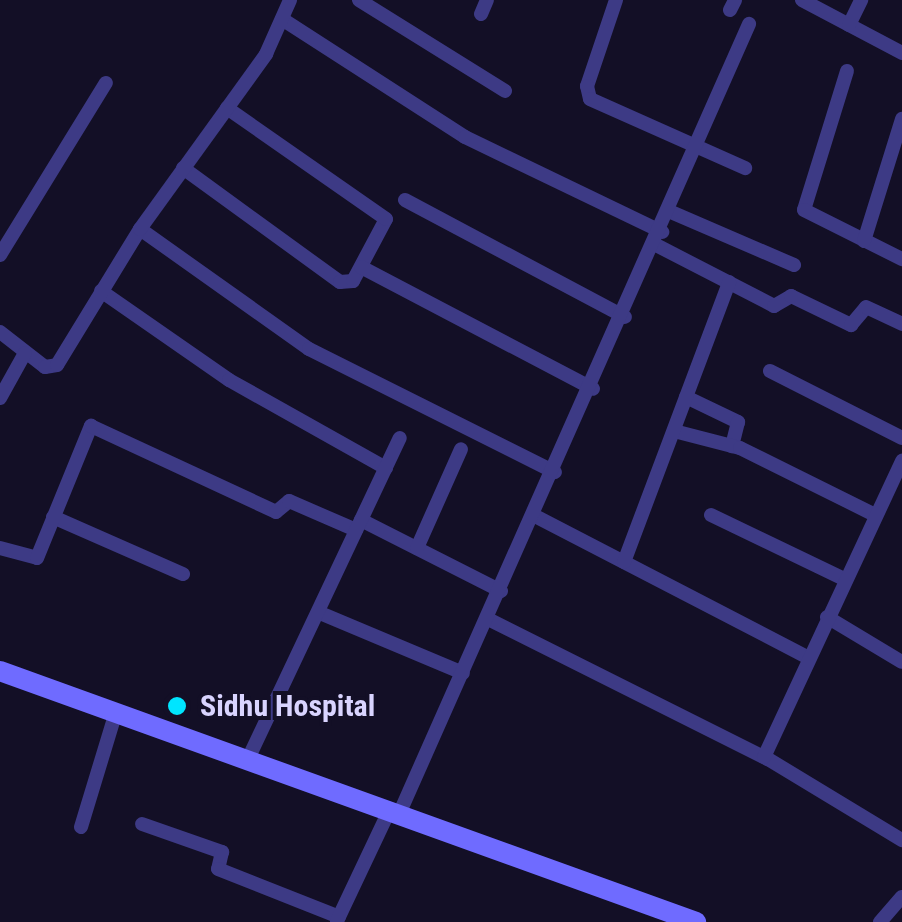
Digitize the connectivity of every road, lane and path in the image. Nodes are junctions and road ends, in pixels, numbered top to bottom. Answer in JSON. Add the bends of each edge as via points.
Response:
{"nodes":[{"id":1,"x":290,"y":0,"type":"edge"},
{"id":2,"x":360,"y":0,"type":"edge"},
{"id":3,"x":616,"y":0,"type":"edge"},
{"id":4,"x":802,"y":0,"type":"edge"},
{"id":5,"x":860,"y":0,"type":"edge"},
{"id":6,"x":282,"y":19,"type":"junction"},
{"id":7,"x":748,"y":24,"type":"dead end"},
{"id":8,"x":849,"y":25,"type":"junction"},
{"id":9,"x":902,"y":53,"type":"edge"},
{"id":10,"x":847,"y":71,"type":"dead end"},
{"id":11,"x":106,"y":83,"type":"dead end"},
{"id":12,"x":505,"y":91,"type":"dead end"},
{"id":13,"x":227,"y":108,"type":"junction"},
{"id":14,"x":902,"y":119,"type":"edge"},
{"id":15,"x":699,"y":147,"type":"junction"},
{"id":16,"x":183,"y":168,"type":"junction"},
{"id":17,"x":745,"y":168,"type":"dead end"},
{"id":18,"x":405,"y":200,"type":"dead end"},
{"id":19,"x":670,"y":212,"type":"junction"},
{"id":20,"x":140,"y":229,"type":"junction"},
{"id":21,"x":659,"y":238,"type":"junction"},
{"id":22,"x":864,"y":241,"type":"junction"},
{"id":23,"x":0,"y":255,"type":"edge"},
{"id":24,"x":902,"y":259,"type":"edge"},
{"id":25,"x":794,"y":265,"type":"dead end"},
{"id":26,"x":361,"y":267,"type":"junction"},
{"id":27,"x":729,"y":282,"type":"junction"},
{"id":28,"x":101,"y":291,"type":"junction"},
{"id":29,"x":626,"y":317,"type":"junction"},
{"id":30,"x":902,"y":324,"type":"edge"},
{"id":31,"x":0,"y":332,"type":"edge"},
{"id":32,"x":26,"y":353,"type":"junction"},
{"id":33,"x":770,"y":371,"type":"dead end"},
{"id":34,"x":593,"y":389,"type":"junction"},
{"id":35,"x":686,"y":397,"type":"junction"},
{"id":36,"x":0,"y":398,"type":"edge"},
{"id":37,"x":674,"y":431,"type":"junction"},
{"id":38,"x":400,"y":438,"type":"dead end"},
{"id":39,"x":902,"y":438,"type":"edge"},
{"id":40,"x":732,"y":446,"type":"junction"},
{"id":41,"x":461,"y":449,"type":"dead end"},
{"id":42,"x":901,"y":465,"type":"edge"},
{"id":43,"x":386,"y":468,"type":"junction"},
{"id":44,"x":555,"y":472,"type":"junction"},
{"id":45,"x":711,"y":515,"type":"dead end"},
{"id":46,"x":875,"y":515,"type":"junction"},
{"id":47,"x":535,"y":516,"type":"junction"},
{"id":48,"x":53,"y":518,"type":"junction"},
{"id":49,"x":359,"y":525,"type":"junction"},
{"id":50,"x":0,"y":548,"type":"edge"},
{"id":51,"x":417,"y":548,"type":"junction"},
{"id":52,"x":624,"y":562,"type":"junction"},
{"id":53,"x":182,"y":574,"type":"dead end"},
{"id":54,"x":844,"y":579,"type":"junction"},
{"id":55,"x":501,"y":591,"type":"junction"},
{"id":56,"x":320,"y":612,"type":"junction"},
{"id":57,"x":827,"y":617,"type":"junction"},
{"id":58,"x":488,"y":619,"type":"junction"},
{"id":59,"x":809,"y":658,"type":"junction"},
{"id":60,"x":902,"y":662,"type":"edge"},
{"id":61,"x":0,"y":671,"type":"edge"},
{"id":62,"x":463,"y":673,"type":"junction"},
{"id":63,"x":116,"y":712,"type":"junction"},
{"id":64,"x":764,"y":756,"type":"junction"},
{"id":65,"x":248,"y":758,"type":"junction"},
{"id":66,"x":395,"y":811,"type":"junction"},
{"id":67,"x":142,"y":824,"type":"dead end"},
{"id":68,"x":81,"y":826,"type":"dead end"},
{"id":69,"x":902,"y":840,"type":"edge"},
{"id":70,"x":902,"y":898,"type":"edge"},
{"id":71,"x":338,"y":919,"type":"edge"},
{"id":72,"x":696,"y":922,"type":"edge"},
{"id":73,"x":880,"y":922,"type":"edge"}],
"edges":[{"from":1,"to":6,"type":"street"},
{"from":2,"to":12,"type":"street"},
{"from":3,"to":15,"type":"street","via":[[587,86],[590,100]]},
{"from":4,"to":8,"type":"street"},
{"from":5,"to":8,"type":"street"},
{"from":6,"to":13,"type":"street"},
{"from":6,"to":21,"type":"street","via":[[465,137]]},
{"from":7,"to":15,"type":"street"},
{"from":8,"to":9,"type":"street"},
{"from":10,"to":22,"type":"street","via":[[804,207]]},
{"from":11,"to":23,"type":"street"},
{"from":13,"to":16,"type":"street"},
{"from":13,"to":26,"type":"street","via":[[386,219]]},
{"from":14,"to":22,"type":"street"},
{"from":15,"to":17,"type":"street"},
{"from":15,"to":19,"type":"street"},
{"from":16,"to":20,"type":"street"},
{"from":16,"to":26,"type":"street","via":[[343,284]]},
{"from":18,"to":29,"type":"street"},
{"from":19,"to":21,"type":"street"},
{"from":19,"to":25,"type":"street"},
{"from":20,"to":28,"type":"street"},
{"from":20,"to":44,"type":"street","via":[[309,349]]},
{"from":21,"to":27,"type":"street"},
{"from":21,"to":29,"type":"street"},
{"from":22,"to":24,"type":"street"},
{"from":26,"to":34,"type":"street"},
{"from":27,"to":30,"type":"street","via":[[774,306],[791,296],[851,324],[864,308]]},
{"from":27,"to":35,"type":"street"},
{"from":28,"to":32,"type":"street","via":[[57,365],[45,367]]},
{"from":28,"to":43,"type":"street","via":[[228,380]]},
{"from":29,"to":34,"type":"street"},
{"from":31,"to":32,"type":"street"},
{"from":32,"to":36,"type":"street"},
{"from":33,"to":39,"type":"street"},
{"from":34,"to":44,"type":"street"},
{"from":35,"to":37,"type":"street"},
{"from":35,"to":40,"type":"street","via":[[738,422]]},
{"from":37,"to":40,"type":"street"},
{"from":37,"to":52,"type":"street"},
{"from":38,"to":43,"type":"street"},
{"from":40,"to":46,"type":"street"},
{"from":41,"to":51,"type":"street"},
{"from":42,"to":46,"type":"street"},
{"from":43,"to":49,"type":"street"},
{"from":44,"to":47,"type":"street"},
{"from":45,"to":54,"type":"street"},
{"from":46,"to":54,"type":"street"},
{"from":47,"to":52,"type":"street"},
{"from":47,"to":55,"type":"street"},
{"from":48,"to":49,"type":"street","via":[[94,426],[276,512],[286,501]]},
{"from":48,"to":50,"type":"street","via":[[36,559]]},
{"from":48,"to":53,"type":"street"},
{"from":49,"to":51,"type":"street"},
{"from":49,"to":56,"type":"street"},
{"from":51,"to":55,"type":"street"},
{"from":52,"to":59,"type":"street"},
{"from":54,"to":57,"type":"street"},
{"from":55,"to":58,"type":"street"},
{"from":56,"to":62,"type":"street"},
{"from":56,"to":65,"type":"street"},
{"from":57,"to":59,"type":"street"},
{"from":57,"to":60,"type":"street"},
{"from":58,"to":62,"type":"street"},
{"from":58,"to":64,"type":"street"},
{"from":59,"to":64,"type":"street"},
{"from":61,"to":63,"type":"main road"},
{"from":62,"to":66,"type":"street"},
{"from":63,"to":65,"type":"main road"},
{"from":63,"to":68,"type":"street"},
{"from":64,"to":69,"type":"street"},
{"from":65,"to":66,"type":"main road"},
{"from":66,"to":71,"type":"street"},
{"from":66,"to":72,"type":"main road"},
{"from":67,"to":71,"type":"street","via":[[222,853],[218,870]]},
{"from":70,"to":73,"type":"street"}]}
